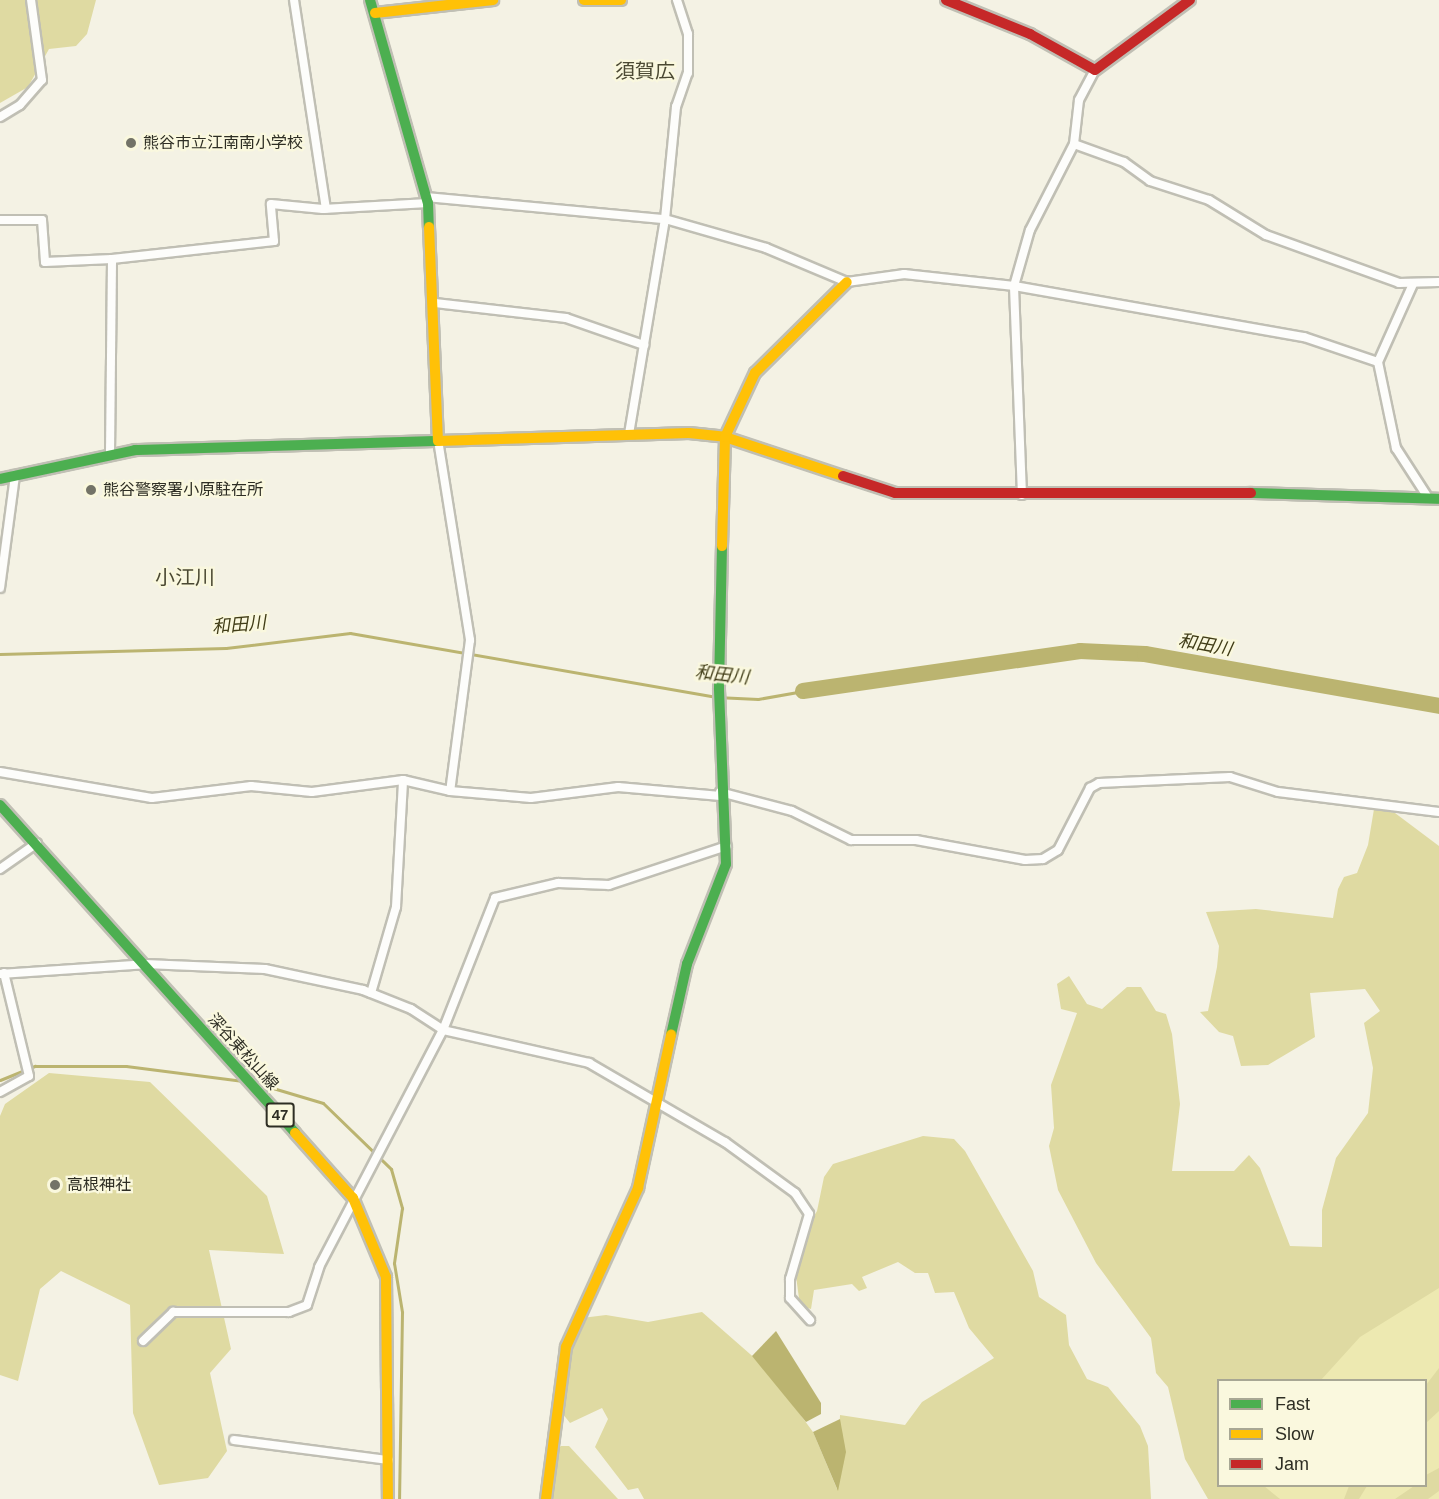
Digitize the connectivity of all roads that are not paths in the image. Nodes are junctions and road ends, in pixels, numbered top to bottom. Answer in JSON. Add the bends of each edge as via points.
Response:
{"nodes":[{"id":1,"x":31,"y":0,"type":"edge"},
{"id":2,"x":294,"y":0,"type":"edge"},
{"id":3,"x":370,"y":0,"type":"edge"},
{"id":4,"x":494,"y":0,"type":"edge"},
{"id":5,"x":584,"y":0,"type":"edge"},
{"id":6,"x":621,"y":0,"type":"edge"},
{"id":7,"x":677,"y":0,"type":"edge"},
{"id":8,"x":1190,"y":0,"type":"edge"},
{"id":9,"x":949,"y":1,"type":"edge"},
{"id":10,"x":375,"y":13,"type":"junction"},
{"id":11,"x":1095,"y":70,"type":"junction"},
{"id":12,"x":0,"y":117,"type":"edge"},
{"id":13,"x":1074,"y":144,"type":"junction"},
{"id":14,"x":427,"y":200,"type":"junction"},
{"id":15,"x":326,"y":209,"type":"junction"},
{"id":16,"x":665,"y":219,"type":"junction"},
{"id":17,"x":0,"y":220,"type":"edge"},
{"id":18,"x":112,"y":259,"type":"junction"},
{"id":19,"x":847,"y":282,"type":"junction"},
{"id":20,"x":1439,"y":282,"type":"edge"},
{"id":21,"x":1413,"y":284,"type":"junction"},
{"id":22,"x":1014,"y":286,"type":"junction"},
{"id":23,"x":435,"y":303,"type":"junction"},
{"id":24,"x":644,"y":345,"type":"junction"},
{"id":25,"x":1378,"y":362,"type":"junction"},
{"id":26,"x":629,"y":434,"type":"junction"},
{"id":27,"x":725,"y":437,"type":"junction"},
{"id":28,"x":438,"y":440,"type":"junction"},
{"id":29,"x":110,"y":453,"type":"junction"},
{"id":30,"x":15,"y":475,"type":"junction"},
{"id":31,"x":0,"y":479,"type":"edge"},
{"id":32,"x":1022,"y":495,"type":"junction"},
{"id":33,"x":1427,"y":496,"type":"junction"},
{"id":34,"x":1439,"y":499,"type":"edge"},
{"id":35,"x":0,"y":588,"type":"edge"},
{"id":36,"x":0,"y":772,"type":"edge"},
{"id":37,"x":404,"y":780,"type":"junction"},
{"id":38,"x":450,"y":791,"type":"junction"},
{"id":39,"x":720,"y":794,"type":"junction"},
{"id":40,"x":0,"y":805,"type":"edge"},
{"id":41,"x":1439,"y":812,"type":"edge"},
{"id":42,"x":37,"y":843,"type":"junction"},
{"id":43,"x":727,"y":846,"type":"junction"},
{"id":44,"x":0,"y":869,"type":"edge"},
{"id":45,"x":145,"y":964,"type":"junction"},
{"id":46,"x":2,"y":973,"type":"edge"},
{"id":47,"x":371,"y":993,"type":"junction"},
{"id":48,"x":443,"y":1030,"type":"junction"},
{"id":49,"x":0,"y":1092,"type":"edge"},
{"id":50,"x":658,"y":1101,"type":"junction"},
{"id":51,"x":353,"y":1198,"type":"junction"},
{"id":52,"x":810,"y":1320,"type":"dead end"},
{"id":53,"x":143,"y":1341,"type":"dead end"},
{"id":54,"x":234,"y":1440,"type":"dead end"},
{"id":55,"x":389,"y":1461,"type":"junction"},
{"id":56,"x":388,"y":1499,"type":"edge"},
{"id":57,"x":546,"y":1499,"type":"edge"}],
"edges":[{"from":1,"to":12,"type":"street","via":[[42,80],[20,105]]},
{"from":2,"to":15,"type":"street"},
{"from":3,"to":10,"type":"street"},
{"from":4,"to":10,"type":"street"},
{"from":5,"to":6,"type":"street"},
{"from":7,"to":16,"type":"street","via":[[688,34],[688,73],[676,107]]},
{"from":8,"to":11,"type":"street"},
{"from":9,"to":11,"type":"street","via":[[1030,34]]},
{"from":10,"to":14,"type":"street"},
{"from":11,"to":13,"type":"street","via":[[1079,100]]},
{"from":13,"to":21,"type":"street","via":[[1124,162],[1150,181],[1209,200],[1266,235]]},
{"from":13,"to":22,"type":"street","via":[[1030,230]]},
{"from":14,"to":15,"type":"street"},
{"from":14,"to":16,"type":"street"},
{"from":14,"to":23,"type":"street"},
{"from":15,"to":18,"type":"street","via":[[271,204],[274,241]]},
{"from":16,"to":19,"type":"street","via":[[766,248]]},
{"from":16,"to":24,"type":"street"},
{"from":17,"to":18,"type":"street","via":[[42,220],[45,262]]},
{"from":18,"to":29,"type":"street"},
{"from":19,"to":22,"type":"street","via":[[904,274]]},
{"from":19,"to":27,"type":"street","via":[[755,373]]},
{"from":20,"to":21,"type":"street"},
{"from":21,"to":25,"type":"street"},
{"from":22,"to":25,"type":"street","via":[[1304,337]]},
{"from":22,"to":32,"type":"street"},
{"from":23,"to":24,"type":"street","via":[[566,318]]},
{"from":23,"to":28,"type":"street"},
{"from":24,"to":26,"type":"street"},
{"from":25,"to":33,"type":"street","via":[[1396,447]]},
{"from":26,"to":27,"type":"street"},
{"from":26,"to":28,"type":"street"},
{"from":27,"to":32,"type":"street","via":[[885,491]]},
{"from":27,"to":39,"type":"street"},
{"from":28,"to":29,"type":"street"},
{"from":28,"to":38,"type":"street","via":[[469,651]]},
{"from":29,"to":30,"type":"street"},
{"from":30,"to":31,"type":"street"},
{"from":30,"to":35,"type":"street"},
{"from":32,"to":33,"type":"street"},
{"from":33,"to":34,"type":"street"},
{"from":36,"to":37,"type":"street","via":[[152,798],[251,786],[312,792]]},
{"from":37,"to":38,"type":"street"},
{"from":37,"to":47,"type":"street","via":[[396,907]]},
{"from":38,"to":39,"type":"street","via":[[559,798],[618,787]]},
{"from":39,"to":41,"type":"street","via":[[792,811],[851,840],[939,843],[1025,860],[1043,859],[1058,850],[1090,788],[1099,783],[1230,777],[1278,792]]},
{"from":39,"to":43,"type":"street"},
{"from":40,"to":42,"type":"street","name":"深谷東松山線","number":"47"},
{"from":42,"to":44,"type":"street"},
{"from":42,"to":45,"type":"street","name":"深谷東松山線","number":"47"},
{"from":43,"to":48,"type":"street","via":[[601,887],[558,883],[495,898]]},
{"from":43,"to":50,"type":"street","via":[[722,881],[687,964]]},
{"from":45,"to":46,"type":"street"},
{"from":45,"to":47,"type":"street","via":[[246,966]]},
{"from":45,"to":51,"type":"street","name":"深谷東松山線","number":"47"},
{"from":46,"to":49,"type":"street","via":[[29,1076]]},
{"from":47,"to":48,"type":"street","via":[[411,1009]]},
{"from":48,"to":50,"type":"street","via":[[589,1063]]},
{"from":48,"to":51,"type":"street"},
{"from":50,"to":52,"type":"street","via":[[772,1175],[804,1206],[809,1214],[790,1279],[790,1298]]},
{"from":50,"to":57,"type":"street","via":[[638,1188],[566,1347]]},
{"from":51,"to":53,"type":"street","via":[[319,1267],[308,1305],[289,1312],[172,1312]]},
{"from":51,"to":55,"type":"street","name":"深谷東松山線","number":"47","via":[[386,1277]]},
{"from":54,"to":55,"type":"street"},
{"from":55,"to":56,"type":"street","name":"深谷東松山線","number":"47"}]}
